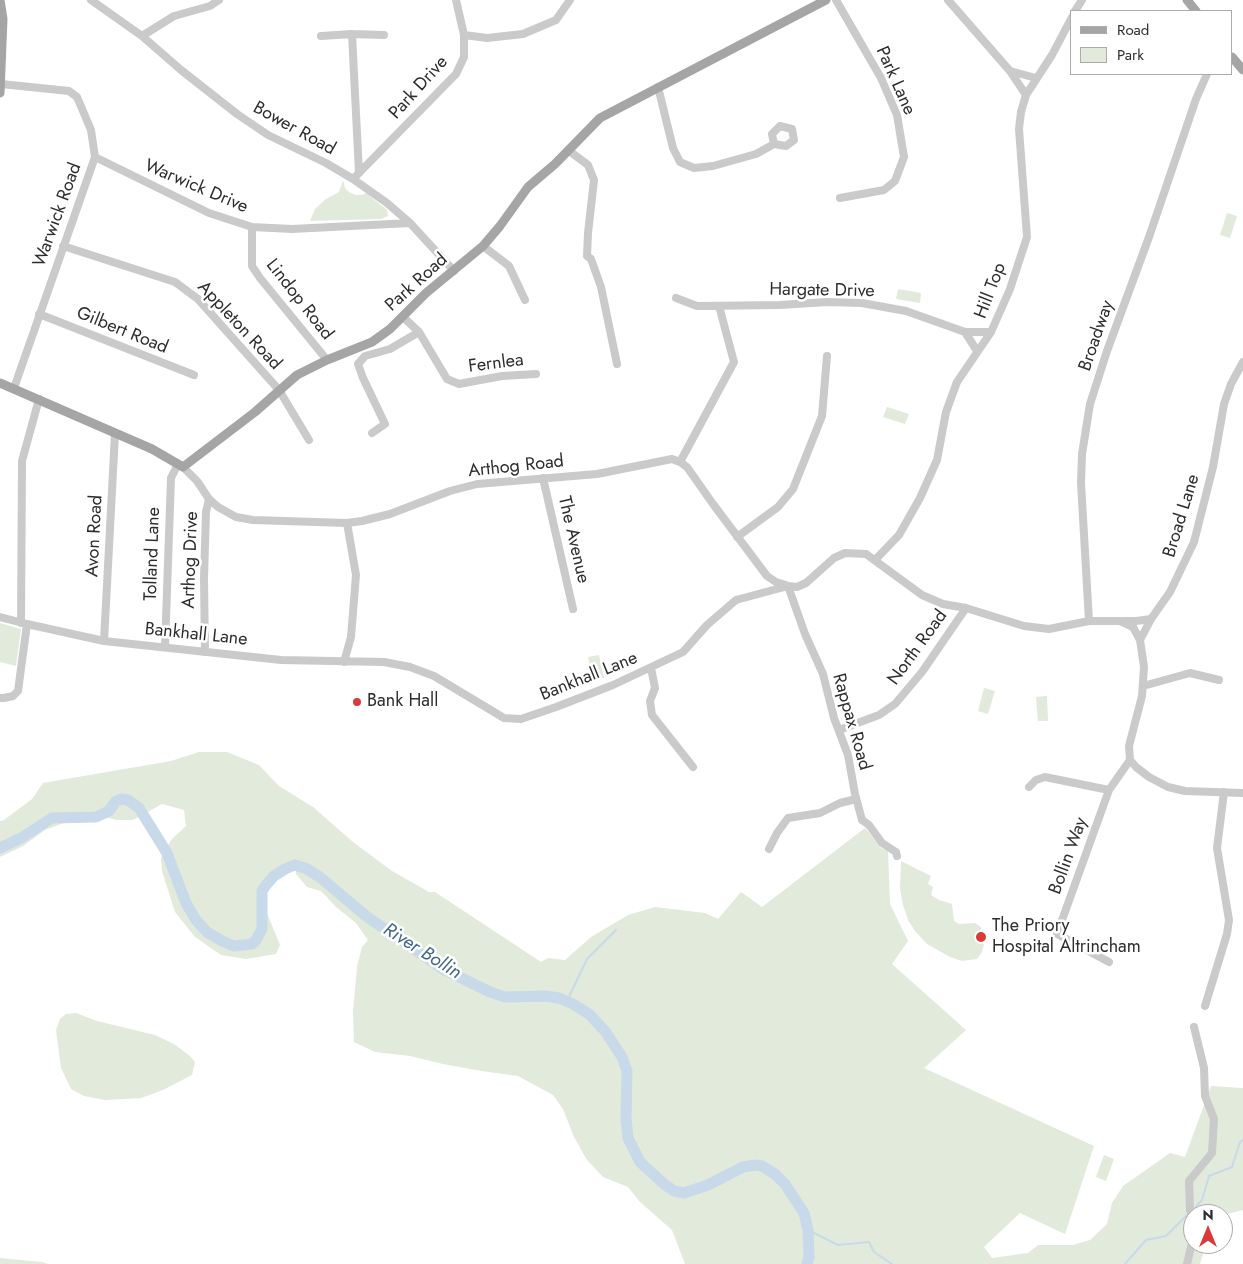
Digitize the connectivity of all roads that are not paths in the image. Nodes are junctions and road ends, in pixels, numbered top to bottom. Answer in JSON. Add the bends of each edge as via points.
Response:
{"nodes":[{"id":1,"x":0,"y":0,"type":"edge"},
{"id":2,"x":91,"y":0,"type":"edge"},
{"id":3,"x":219,"y":0,"type":"edge"},
{"id":4,"x":456,"y":0,"type":"edge"},
{"id":5,"x":570,"y":0,"type":"edge"},
{"id":6,"x":826,"y":0,"type":"edge"},
{"id":7,"x":836,"y":0,"type":"edge"},
{"id":8,"x":948,"y":0,"type":"edge"},
{"id":9,"x":1187,"y":0,"type":"edge"},
{"id":10,"x":1195,"y":10,"type":"edge"},
{"id":11,"x":1070,"y":21,"type":"edge"},
{"id":12,"x":352,"y":34,"type":"junction"},
{"id":13,"x":384,"y":35,"type":"dead end"},
{"id":14,"x":464,"y":35,"type":"junction"},
{"id":15,"x":142,"y":36,"type":"junction"},
{"id":16,"x":321,"y":36,"type":"dead end"},
{"id":17,"x":1233,"y":58,"type":"edge"},
{"id":18,"x":1243,"y":70,"type":"edge"},
{"id":19,"x":1010,"y":72,"type":"junction"},
{"id":20,"x":1207,"y":75,"type":"edge"},
{"id":21,"x":1036,"y":78,"type":"junction"},
{"id":22,"x":658,"y":87,"type":"junction"},
{"id":23,"x":1,"y":88,"type":"edge"},
{"id":24,"x":1026,"y":95,"type":"junction"},
{"id":25,"x":774,"y":144,"type":"dead end"},
{"id":26,"x":568,"y":150,"type":"junction"},
{"id":27,"x":95,"y":157,"type":"junction"},
{"id":28,"x":356,"y":176,"type":"junction"},
{"id":29,"x":840,"y":198,"type":"dead end"},
{"id":30,"x":410,"y":223,"type":"junction"},
{"id":31,"x":252,"y":227,"type":"junction"},
{"id":32,"x":63,"y":246,"type":"junction"},
{"id":33,"x":483,"y":246,"type":"junction"},
{"id":34,"x":454,"y":271,"type":"junction"},
{"id":35,"x":676,"y":298,"type":"dead end"},
{"id":36,"x":524,"y":300,"type":"dead end"},
{"id":37,"x":719,"y":306,"type":"junction"},
{"id":38,"x":39,"y":314,"type":"junction"},
{"id":39,"x":404,"y":317,"type":"junction"},
{"id":40,"x":419,"y":332,"type":"junction"},
{"id":41,"x":965,"y":332,"type":"junction"},
{"id":42,"x":992,"y":332,"type":"junction"},
{"id":43,"x":977,"y":351,"type":"junction"},
{"id":44,"x":827,"y":356,"type":"dead end"},
{"id":45,"x":327,"y":360,"type":"junction"},
{"id":46,"x":1243,"y":362,"type":"edge"},
{"id":47,"x":617,"y":364,"type":"dead end"},
{"id":48,"x":536,"y":374,"type":"dead end"},
{"id":49,"x":194,"y":375,"type":"dead end"},
{"id":50,"x":0,"y":383,"type":"edge"},
{"id":51,"x":14,"y":388,"type":"junction"},
{"id":52,"x":279,"y":390,"type":"junction"},
{"id":53,"x":39,"y":399,"type":"junction"},
{"id":54,"x":372,"y":433,"type":"dead end"},
{"id":55,"x":115,"y":434,"type":"junction"},
{"id":56,"x":309,"y":440,"type":"dead end"},
{"id":57,"x":680,"y":462,"type":"junction"},
{"id":58,"x":181,"y":466,"type":"junction"},
{"id":59,"x":543,"y":478,"type":"junction"},
{"id":60,"x":209,"y":499,"type":"junction"},
{"id":61,"x":347,"y":523,"type":"junction"},
{"id":62,"x":737,"y":537,"type":"junction"},
{"id":63,"x":875,"y":560,"type":"junction"},
{"id":64,"x":788,"y":586,"type":"junction"},
{"id":65,"x":966,"y":608,"type":"junction"},
{"id":66,"x":573,"y":610,"type":"dead end"},
{"id":67,"x":0,"y":617,"type":"edge"},
{"id":68,"x":1151,"y":619,"type":"junction"},
{"id":69,"x":1090,"y":621,"type":"junction"},
{"id":70,"x":1120,"y":621,"type":"junction"},
{"id":71,"x":24,"y":624,"type":"junction"},
{"id":72,"x":104,"y":640,"type":"junction"},
{"id":73,"x":1140,"y":640,"type":"junction"},
{"id":74,"x":165,"y":646,"type":"junction"},
{"id":75,"x":205,"y":652,"type":"junction"},
{"id":76,"x":344,"y":662,"type":"junction"},
{"id":77,"x":651,"y":668,"type":"junction"},
{"id":78,"x":1219,"y":680,"type":"dead end"},
{"id":79,"x":1143,"y":686,"type":"junction"},
{"id":80,"x":0,"y":698,"type":"edge"},
{"id":81,"x":839,"y":730,"type":"junction"},
{"id":82,"x":1130,"y":760,"type":"junction"},
{"id":83,"x":693,"y":767,"type":"dead end"},
{"id":84,"x":1029,"y":787,"type":"dead end"},
{"id":85,"x":1109,"y":790,"type":"junction"},
{"id":86,"x":1224,"y":792,"type":"junction"},
{"id":87,"x":1243,"y":793,"type":"edge"},
{"id":88,"x":856,"y":799,"type":"junction"},
{"id":89,"x":769,"y":849,"type":"dead end"},
{"id":90,"x":897,"y":856,"type":"dead end"},
{"id":91,"x":1109,"y":962,"type":"dead end"},
{"id":92,"x":1205,"y":1006,"type":"dead end"},
{"id":93,"x":1194,"y":1027,"type":"dead end"},
{"id":94,"x":1190,"y":1204,"type":"edge"}],
"edges":[{"from":1,"to":23,"type":"main road","via":[[3,19]]},
{"from":2,"to":15,"type":"street","name":"Bower Road"},
{"from":3,"to":15,"type":"street","via":[[210,6],[174,16]]},
{"from":4,"to":14,"type":"street","name":"Park Drive"},
{"from":5,"to":14,"type":"street","via":[[556,20],[523,34],[487,38]]},
{"from":6,"to":22,"type":"main road","name":"Park Road"},
{"from":7,"to":29,"type":"street","name":"Park Lane","via":[[881,78],[897,115],[904,157],[895,181],[884,190]]},
{"from":8,"to":19,"type":"street"},
{"from":9,"to":10,"type":"main road"},
{"from":11,"to":21,"type":"street","name":"Hill Top"},
{"from":12,"to":13,"type":"street"},
{"from":12,"to":16,"type":"street"},
{"from":12,"to":28,"type":"street"},
{"from":14,"to":28,"type":"street","name":"Park Drive","via":[[464,57],[456,74]]},
{"from":15,"to":28,"type":"street","name":"Bower Road","via":[[181,70],[268,135]]},
{"from":17,"to":18,"type":"main road"},
{"from":19,"to":21,"type":"street"},
{"from":19,"to":24,"type":"street"},
{"from":20,"to":69,"type":"street","name":"Broadway","via":[[1090,404],[1081,484]]},
{"from":21,"to":24,"type":"street","name":"Hill Top"},
{"from":22,"to":25,"type":"street","via":[[673,148],[680,162],[694,168],[713,166],[756,154]]},
{"from":22,"to":26,"type":"main road","name":"Park Road","via":[[600,118]]},
{"from":23,"to":27,"type":"street","name":"Warwick Road","via":[[69,92],[82,105],[91,130]]},
{"from":24,"to":42,"type":"street","name":"Hill Top","via":[[1019,129],[1027,237]]},
{"from":26,"to":33,"type":"main road","name":"Park Road","via":[[528,187]]},
{"from":26,"to":47,"type":"street","via":[[588,165],[594,180],[587,256],[601,287]]},
{"from":27,"to":31,"type":"street","name":"Warwick Drive","via":[[209,213]]},
{"from":27,"to":32,"type":"street","name":"Warwick Road"},
{"from":28,"to":30,"type":"street","name":"Bower Road"},
{"from":30,"to":31,"type":"street","name":"Warwick Drive","via":[[292,229]]},
{"from":30,"to":34,"type":"street","name":"Bower Road"},
{"from":31,"to":45,"type":"street","name":"Lindop Road","via":[[252,266]]},
{"from":32,"to":38,"type":"street","name":"Warwick Road"},
{"from":32,"to":52,"type":"street","name":"Appleton Road","via":[[175,282],[198,300]]},
{"from":33,"to":34,"type":"main road","name":"Park Road"},
{"from":33,"to":36,"type":"street","via":[[509,266]]},
{"from":34,"to":39,"type":"main road","name":"Park Road","via":[[426,293]]},
{"from":35,"to":37,"type":"street","name":"Hargate Drive","via":[[697,306]]},
{"from":37,"to":41,"type":"street","name":"Hargate Drive","via":[[862,303],[906,311]]},
{"from":37,"to":57,"type":"street","via":[[734,362]]},
{"from":38,"to":49,"type":"street","name":"Gilbert Road"},
{"from":38,"to":51,"type":"street","name":"Warwick Road"},
{"from":39,"to":40,"type":"street","name":"Fernlea"},
{"from":39,"to":45,"type":"main road","name":"Park Road","via":[[372,342]]},
{"from":40,"to":48,"type":"street","name":"Fernlea","via":[[447,379],[459,384]]},
{"from":40,"to":54,"type":"street","via":[[390,348],[366,356],[358,364],[384,424]]},
{"from":41,"to":42,"type":"street","name":"Hargate Drive"},
{"from":41,"to":43,"type":"street"},
{"from":42,"to":43,"type":"street","name":"Hill Top"},
{"from":43,"to":63,"type":"street","name":"Hill Top","via":[[957,382],[946,412],[937,460],[920,498],[898,535]]},
{"from":44,"to":62,"type":"street","via":[[822,416],[793,489],[778,507]]},
{"from":45,"to":52,"type":"main road","name":"Park Road","via":[[297,375]]},
{"from":46,"to":68,"type":"street","name":"Broad Lane","via":[[1230,384],[1224,404],[1213,467],[1194,542],[1170,592]]},
{"from":50,"to":51,"type":"main road"},
{"from":51,"to":53,"type":"main road"},
{"from":52,"to":56,"type":"street","name":"Appleton Road"},
{"from":52,"to":58,"type":"main road","name":"Park Road","via":[[255,412]]},
{"from":53,"to":55,"type":"main road"},
{"from":53,"to":71,"type":"street","via":[[22,460]]},
{"from":55,"to":58,"type":"main road"},
{"from":55,"to":72,"type":"street","name":"Avon Road"},
{"from":57,"to":59,"type":"street","name":"Arthog Road","via":[[672,459],[597,474]]},
{"from":57,"to":62,"type":"street","via":[[687,467]]},
{"from":58,"to":60,"type":"street","name":"Arthog Road"},
{"from":58,"to":74,"type":"street","name":"Tolland Lane","via":[[171,478]]},
{"from":59,"to":61,"type":"street","name":"Arthog Road","via":[[464,486],[390,514]]},
{"from":59,"to":66,"type":"street","name":"The Avenue"},
{"from":60,"to":61,"type":"street","name":"Arthog Road","via":[[228,514],[244,519]]},
{"from":60,"to":75,"type":"street","name":"Arthog Drive","via":[[204,578]]},
{"from":61,"to":76,"type":"street","via":[[356,575],[351,637]]},
{"from":62,"to":64,"type":"street","via":[[767,576]]},
{"from":63,"to":64,"type":"street","name":"Bankhall Lane","via":[[866,554],[845,553],[834,558],[806,583],[798,587]]},
{"from":63,"to":65,"type":"street","name":"Bankhall Lane","via":[[922,596]]},
{"from":64,"to":77,"type":"street","name":"Bankhall Lane","via":[[736,600],[683,652]]},
{"from":64,"to":81,"type":"street","name":"Rappax Road","via":[[823,674]]},
{"from":65,"to":69,"type":"street","name":"Bankhall Lane","via":[[1024,626],[1049,629]]},
{"from":65,"to":81,"type":"street","name":"North Road","via":[[922,672],[895,704],[879,715]]},
{"from":67,"to":71,"type":"street","name":"Bankhall Lane"},
{"from":68,"to":70,"type":"street","name":"Bankhall Lane"},
{"from":68,"to":73,"type":"street","name":"Broad Lane"},
{"from":69,"to":70,"type":"street","name":"Bankhall Lane"},
{"from":70,"to":73,"type":"street","via":[[1132,627]]},
{"from":71,"to":72,"type":"street","name":"Bankhall Lane"},
{"from":71,"to":80,"type":"street","via":[[18,691],[13,696]]},
{"from":72,"to":74,"type":"street","name":"Bankhall Lane"},
{"from":73,"to":79,"type":"street"},
{"from":74,"to":75,"type":"street","name":"Bankhall Lane"},
{"from":75,"to":76,"type":"street","name":"Bankhall Lane","via":[[281,660]]},
{"from":76,"to":77,"type":"street","name":"Bankhall Lane","via":[[384,662],[410,667],[434,676],[504,718],[521,719]]},
{"from":77,"to":83,"type":"street","via":[[655,688],[650,702],[652,715]]},
{"from":78,"to":79,"type":"street","via":[[1190,673]]},
{"from":79,"to":82,"type":"street","via":[[1129,746]]},
{"from":81,"to":88,"type":"street","name":"Rappax Road","via":[[848,755]]},
{"from":82,"to":85,"type":"street","name":"Bollin Way"},
{"from":82,"to":86,"type":"street","via":[[1149,777],[1168,787]]},
{"from":84,"to":85,"type":"street","via":[[1039,778],[1052,777]]},
{"from":85,"to":91,"type":"street","name":"Bollin Way","via":[[1057,934]]},
{"from":86,"to":87,"type":"street"},
{"from":86,"to":92,"type":"street","via":[[1217,848],[1229,920]]},
{"from":88,"to":89,"type":"street","via":[[820,812],[788,818]]},
{"from":88,"to":90,"type":"street","name":"Rappax Road","via":[[862,820]]},
{"from":93,"to":94,"type":"street","via":[[1204,1068],[1205,1096],[1214,1119],[1212,1153],[1189,1181]]}]}
